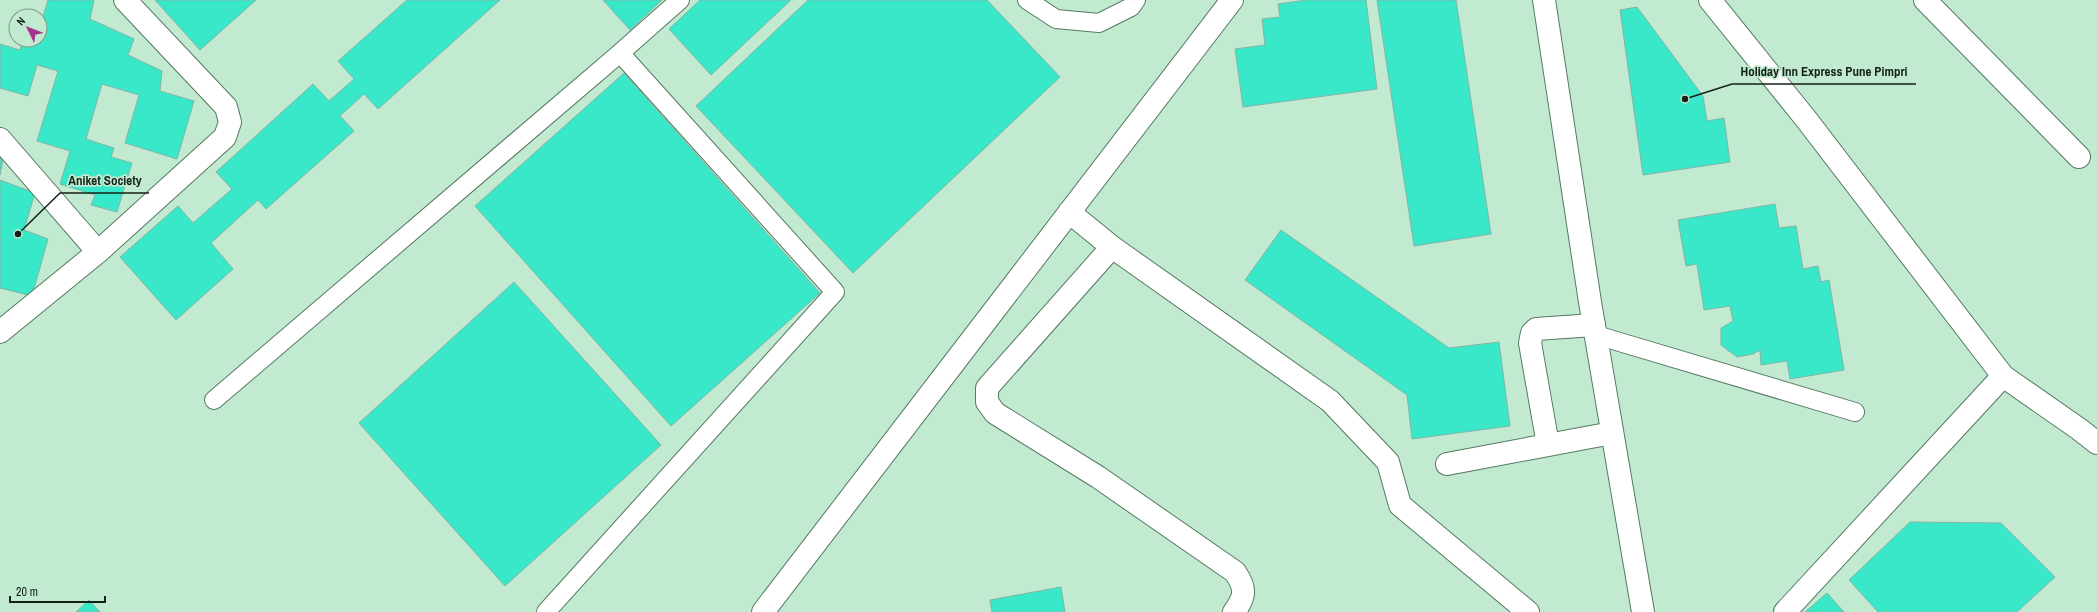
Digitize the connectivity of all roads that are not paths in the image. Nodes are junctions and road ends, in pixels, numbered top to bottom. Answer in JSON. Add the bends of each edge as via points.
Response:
{"nodes":[{"id":1,"x":125,"y":0,"type":"edge"},
{"id":2,"x":680,"y":0,"type":"edge"},
{"id":3,"x":1027,"y":0,"type":"edge"},
{"id":4,"x":1136,"y":0,"type":"edge"},
{"id":5,"x":1232,"y":0,"type":"edge"},
{"id":6,"x":1544,"y":0,"type":"edge"},
{"id":7,"x":1710,"y":0,"type":"edge"},
{"id":8,"x":1925,"y":0,"type":"edge"},
{"id":9,"x":620,"y":53,"type":"junction"},
{"id":10,"x":0,"y":139,"type":"edge"},
{"id":11,"x":2079,"y":157,"type":"dead end"},
{"id":12,"x":1069,"y":212,"type":"junction"},
{"id":13,"x":1112,"y":247,"type":"junction"},
{"id":14,"x":98,"y":252,"type":"junction"},
{"id":15,"x":1595,"y":330,"type":"junction"},
{"id":16,"x":0,"y":332,"type":"edge"},
{"id":17,"x":2003,"y":376,"type":"junction"},
{"id":18,"x":214,"y":400,"type":"dead end"},
{"id":19,"x":1855,"y":412,"type":"dead end"},
{"id":20,"x":1612,"y":433,"type":"junction"},
{"id":21,"x":2097,"y":443,"type":"edge"},
{"id":22,"x":1548,"y":445,"type":"junction"},
{"id":23,"x":1447,"y":464,"type":"dead end"},
{"id":24,"x":546,"y":612,"type":"edge"},
{"id":25,"x":763,"y":612,"type":"edge"},
{"id":26,"x":1234,"y":612,"type":"edge"},
{"id":27,"x":1528,"y":612,"type":"edge"},
{"id":28,"x":1643,"y":612,"type":"edge"},
{"id":29,"x":1785,"y":612,"type":"edge"}],
"edges":[{"from":1,"to":14,"type":"street","via":[[226,107],[230,122],[225,137]]},
{"from":2,"to":9,"type":"lane"},
{"from":3,"to":4,"type":"lane","via":[[1056,19],[1099,23],[1131,8]]},
{"from":5,"to":12,"type":"street"},
{"from":6,"to":15,"type":"street"},
{"from":7,"to":17,"type":"street","via":[[1806,119]]},
{"from":8,"to":11,"type":"street"},
{"from":9,"to":18,"type":"lane"},
{"from":9,"to":24,"type":"lane","via":[[835,292]]},
{"from":10,"to":14,"type":"street"},
{"from":12,"to":13,"type":"street"},
{"from":12,"to":25,"type":"street"},
{"from":13,"to":26,"type":"street","via":[[987,388],[987,402],[995,413],[1098,477],[1235,572],[1244,584],[1242,602]]},
{"from":13,"to":27,"type":"street","via":[[1330,401],[1388,462],[1400,505]]},
{"from":14,"to":16,"type":"street"},
{"from":15,"to":19,"type":"lane"},
{"from":15,"to":20,"type":"street"},
{"from":15,"to":22,"type":"street","via":[[1536,329],[1532,333],[1530,343]]},
{"from":17,"to":21,"type":"street"},
{"from":17,"to":29,"type":"street"},
{"from":20,"to":22,"type":"street"},
{"from":20,"to":28,"type":"street"},
{"from":22,"to":23,"type":"street"}]}
